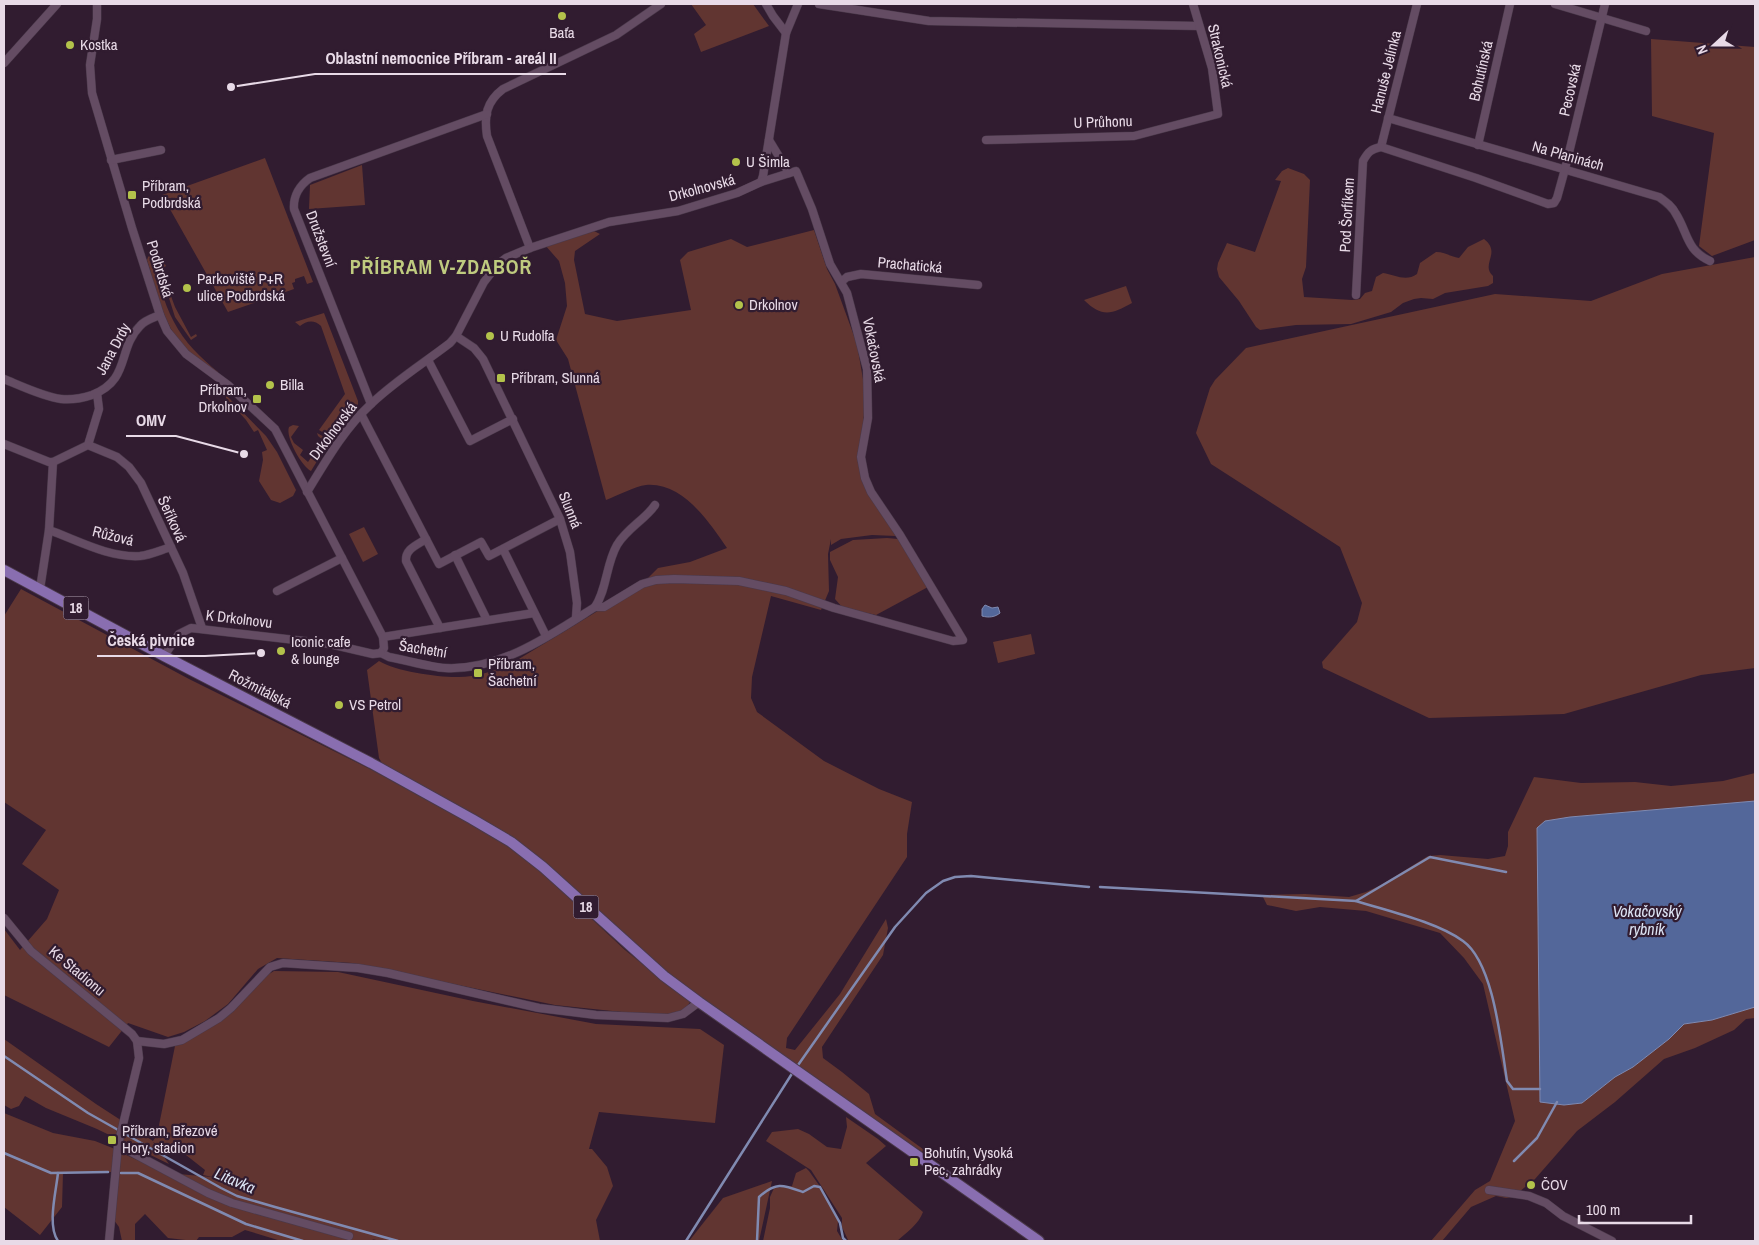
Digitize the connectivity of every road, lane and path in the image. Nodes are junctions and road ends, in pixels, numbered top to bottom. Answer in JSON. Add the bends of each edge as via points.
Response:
{"nodes":[{"id":1,"x":97,"y":4,"type":"edge"},
{"id":2,"x":661,"y":4,"type":"edge"},
{"id":3,"x":766,"y":4,"type":"edge"},
{"id":4,"x":798,"y":4,"type":"edge"},
{"id":5,"x":819,"y":4,"type":"edge"},
{"id":6,"x":1193,"y":4,"type":"edge"},
{"id":7,"x":1417,"y":4,"type":"edge"},
{"id":8,"x":1510,"y":4,"type":"edge"},
{"id":9,"x":1555,"y":4,"type":"edge"},
{"id":10,"x":1605,"y":4,"type":"edge"},
{"id":11,"x":52,"y":5,"type":"edge"},
{"id":12,"x":1601,"y":17,"type":"junction"},
{"id":13,"x":1199,"y":26,"type":"junction"},
{"id":14,"x":1646,"y":31,"type":"dead end"},
{"id":15,"x":786,"y":33,"type":"junction"},
{"id":16,"x":4,"y":63,"type":"edge"},
{"id":17,"x":487,"y":114,"type":"junction"},
{"id":18,"x":1218,"y":114,"type":"joint"},
{"id":19,"x":1388,"y":118,"type":"junction"},
{"id":20,"x":769,"y":140,"type":"junction"},
{"id":21,"x":986,"y":140,"type":"dead end"},
{"id":22,"x":1478,"y":145,"type":"junction"},
{"id":23,"x":1381,"y":147,"type":"junction"},
{"id":24,"x":161,"y":150,"type":"dead end"},
{"id":25,"x":111,"y":160,"type":"junction"},
{"id":26,"x":1565,"y":169,"type":"junction"},
{"id":27,"x":793,"y":172,"type":"junction"},
{"id":28,"x":761,"y":182,"type":"junction"},
{"id":29,"x":530,"y":248,"type":"junction"},
{"id":30,"x":1710,"y":261,"type":"dead end"},
{"id":31,"x":841,"y":282,"type":"junction"},
{"id":32,"x":978,"y":285,"type":"dead end"},
{"id":33,"x":1356,"y":295,"type":"dead end"},
{"id":34,"x":160,"y":316,"type":"junction"},
{"id":35,"x":456,"y":336,"type":"junction"},
{"id":36,"x":428,"y":360,"type":"junction"},
{"id":37,"x":4,"y":379,"type":"edge"},
{"id":38,"x":97,"y":393,"type":"junction"},
{"id":39,"x":371,"y":404,"type":"junction"},
{"id":40,"x":361,"y":414,"type":"junction"},
{"id":41,"x":513,"y":419,"type":"junction"},
{"id":42,"x":4,"y":444,"type":"edge"},
{"id":43,"x":88,"y":446,"type":"junction"},
{"id":44,"x":54,"y":462,"type":"junction"},
{"id":45,"x":307,"y":492,"type":"junction"},
{"id":46,"x":655,"y":505,"type":"dead end"},
{"id":47,"x":560,"y":519,"type":"junction"},
{"id":48,"x":49,"y":530,"type":"junction"},
{"id":49,"x":426,"y":539,"type":"junction"},
{"id":50,"x":171,"y":547,"type":"junction"},
{"id":51,"x":503,"y":549,"type":"junction"},
{"id":52,"x":455,"y":555,"type":"junction"},
{"id":53,"x":342,"y":558,"type":"junction"},
{"id":54,"x":4,"y":570,"type":"edge"},
{"id":55,"x":40,"y":589,"type":"junction"},
{"id":56,"x":277,"y":591,"type":"dead end"},
{"id":57,"x":595,"y":607,"type":"junction"},
{"id":58,"x":534,"y":613,"type":"junction"},
{"id":59,"x":576,"y":617,"type":"junction"},
{"id":60,"x":487,"y":620,"type":"junction"},
{"id":61,"x":202,"y":628,"type":"junction"},
{"id":62,"x":440,"y":628,"type":"junction"},
{"id":63,"x":546,"y":636,"type":"junction"},
{"id":64,"x":383,"y":637,"type":"junction"},
{"id":65,"x":381,"y":653,"type":"junction"},
{"id":66,"x":164,"y":656,"type":"junction"},
{"id":67,"x":4,"y":918,"type":"edge"},
{"id":68,"x":698,"y":1002,"type":"junction"},
{"id":69,"x":137,"y":1041,"type":"junction"},
{"id":70,"x":118,"y":1142,"type":"junction"},
{"id":71,"x":1489,"y":1190,"type":"dead end"},
{"id":72,"x":349,"y":1236,"type":"dead end"},
{"id":73,"x":109,"y":1241,"type":"edge"},
{"id":74,"x":1039,"y":1241,"type":"edge"},
{"id":75,"x":1612,"y":1241,"type":"edge"}],
"edges":[{"from":1,"to":25,"type":"street","name":"Podbrdská","via":[[90,77]]},
{"from":2,"to":17,"type":"street","via":[[616,35],[503,89],[489,103]]},
{"from":3,"to":15,"type":"street"},
{"from":4,"to":15,"type":"street"},
{"from":5,"to":13,"type":"street","via":[[929,21]]},
{"from":6,"to":13,"type":"street","name":"Strakonická"},
{"from":7,"to":19,"type":"street","name":"Hanuše Jelínka"},
{"from":8,"to":22,"type":"street","name":"Bohutínská"},
{"from":9,"to":12,"type":"street"},
{"from":10,"to":12,"type":"street","name":"Pecovská"},
{"from":11,"to":16,"type":"street"},
{"from":12,"to":14,"type":"street"},
{"from":12,"to":26,"type":"street","name":"Pecovská"},
{"from":13,"to":18,"type":"street","name":"Strakonická","via":[[1212,68]]},
{"from":15,"to":20,"type":"street"},
{"from":17,"to":29,"type":"street","via":[[487,136]]},
{"from":17,"to":39,"type":"street","name":"Družstevní","via":[[310,178],[296,194],[294,209]]},
{"from":18,"to":21,"type":"street","name":"U Průhonu","via":[[1134,136]]},
{"from":19,"to":22,"type":"street","name":"Na Planinách"},
{"from":19,"to":23,"type":"street","name":"Hanuše Jelínka"},
{"from":20,"to":27,"type":"street","name":"Vokačovská"},
{"from":20,"to":28,"type":"street"},
{"from":22,"to":26,"type":"street","name":"Na Planinách"},
{"from":23,"to":26,"type":"street","name":"Pecovská","via":[[1548,204],[1557,198]]},
{"from":23,"to":33,"type":"street","name":"Pod Šorfíkem","via":[[1368,152],[1363,161]]},
{"from":24,"to":25,"type":"street"},
{"from":25,"to":34,"type":"street","name":"Podbrdská"},
{"from":26,"to":30,"type":"street","name":"Na Planinách","via":[[1659,197],[1670,204],[1689,243],[1700,256]]},
{"from":27,"to":28,"type":"street"},
{"from":27,"to":31,"type":"street","name":"Vokačovská","via":[[812,209],[830,264]]},
{"from":28,"to":29,"type":"street","name":"Drkolnovská","via":[[747,190],[678,211],[609,222]]},
{"from":29,"to":35,"type":"street","name":"Drkolnovská","via":[[506,258],[491,272]]},
{"from":31,"to":32,"type":"street","name":"Prachatická","via":[[861,274]]},
{"from":31,"to":57,"type":"street","name":"Vokačovská","via":[[847,293],[867,369],[868,418],[862,466],[871,492],[963,640],[953,641],[834,608],[786,590],[739,581],[656,580],[642,584],[604,607]]},
{"from":34,"to":38,"type":"street","name":"Jana Drdy","via":[[142,324],[136,331],[120,370],[110,384]]},
{"from":34,"to":45,"type":"street","name":"Podbrdská","via":[[186,354],[228,385],[275,429]]},
{"from":35,"to":36,"type":"street","name":"Drkolnovská"},
{"from":35,"to":41,"type":"street","name":"Slunná","via":[[474,348],[483,359]]},
{"from":36,"to":39,"type":"street","name":"Drkolnovská"},
{"from":36,"to":41,"type":"street","via":[[470,440]]},
{"from":37,"to":38,"type":"street","name":"Jana Drdy","via":[[61,399]]},
{"from":38,"to":43,"type":"street","via":[[99,409]]},
{"from":39,"to":40,"type":"street","name":"Drkolnovská"},
{"from":40,"to":45,"type":"street","name":"Drkolnovská"},
{"from":40,"to":49,"type":"street"},
{"from":41,"to":47,"type":"street","name":"Slunná"},
{"from":42,"to":44,"type":"street"},
{"from":43,"to":44,"type":"street"},
{"from":43,"to":50,"type":"street","name":"Šeříková","via":[[117,457],[129,467],[141,483]]},
{"from":44,"to":48,"type":"street"},
{"from":45,"to":53,"type":"street"},
{"from":46,"to":57,"type":"street","via":[[624,534],[618,544],[610,558]]},
{"from":47,"to":51,"type":"street"},
{"from":47,"to":59,"type":"street","name":"Slunná","via":[[570,552]]},
{"from":48,"to":50,"type":"street","name":"Růžová","via":[[104,551],[131,556]]},
{"from":48,"to":55,"type":"street"},
{"from":49,"to":52,"type":"street","via":[[438,564]]},
{"from":49,"to":62,"type":"street","name":"Šachetní","via":[[405,555]]},
{"from":50,"to":61,"type":"street","name":"Šeříková"},
{"from":51,"to":52,"type":"street","via":[[489,556],[481,542]]},
{"from":51,"to":58,"type":"street"},
{"from":52,"to":60,"type":"street"},
{"from":53,"to":56,"type":"street"},
{"from":53,"to":64,"type":"street"},
{"from":54,"to":55,"type":"main road","name":"Rožmitálská","number":"18"},
{"from":55,"to":66,"type":"main road","name":"Rožmitálská","number":"18"},
{"from":57,"to":59,"type":"street","name":"Šachetní"},
{"from":58,"to":60,"type":"street","name":"Šachetní"},
{"from":58,"to":63,"type":"street"},
{"from":59,"to":63,"type":"street","name":"Šachetní","via":[[573,622]]},
{"from":60,"to":62,"type":"street","name":"Šachetní"},
{"from":61,"to":65,"type":"street","name":"K Drkolnovu"},
{"from":61,"to":66,"type":"street","name":"K Drkolnovu","via":[[191,628],[179,634]]},
{"from":62,"to":64,"type":"street","name":"Šachetní"},
{"from":63,"to":65,"type":"street","name":"Šachetní","via":[[511,655],[476,666],[445,668]]},
{"from":64,"to":65,"type":"street"},
{"from":66,"to":68,"type":"main road","name":"Rožmitálská","number":"18","via":[[371,763],[511,842]]},
{"from":67,"to":69,"type":"street","name":"Ke Stadionu","via":[[31,951]]},
{"from":68,"to":69,"type":"street","via":[[682,1014],[668,1018],[596,1015],[538,1008],[358,968],[283,963],[270,967],[219,1018],[182,1040],[164,1044]]},
{"from":68,"to":74,"type":"main road","number":"18"},
{"from":69,"to":70,"type":"street","via":[[139,1058]]},
{"from":70,"to":72,"type":"street","via":[[208,1193],[232,1203]]},
{"from":70,"to":73,"type":"street"},
{"from":71,"to":75,"type":"street","via":[[1529,1196],[1546,1203],[1563,1216]]}]}
